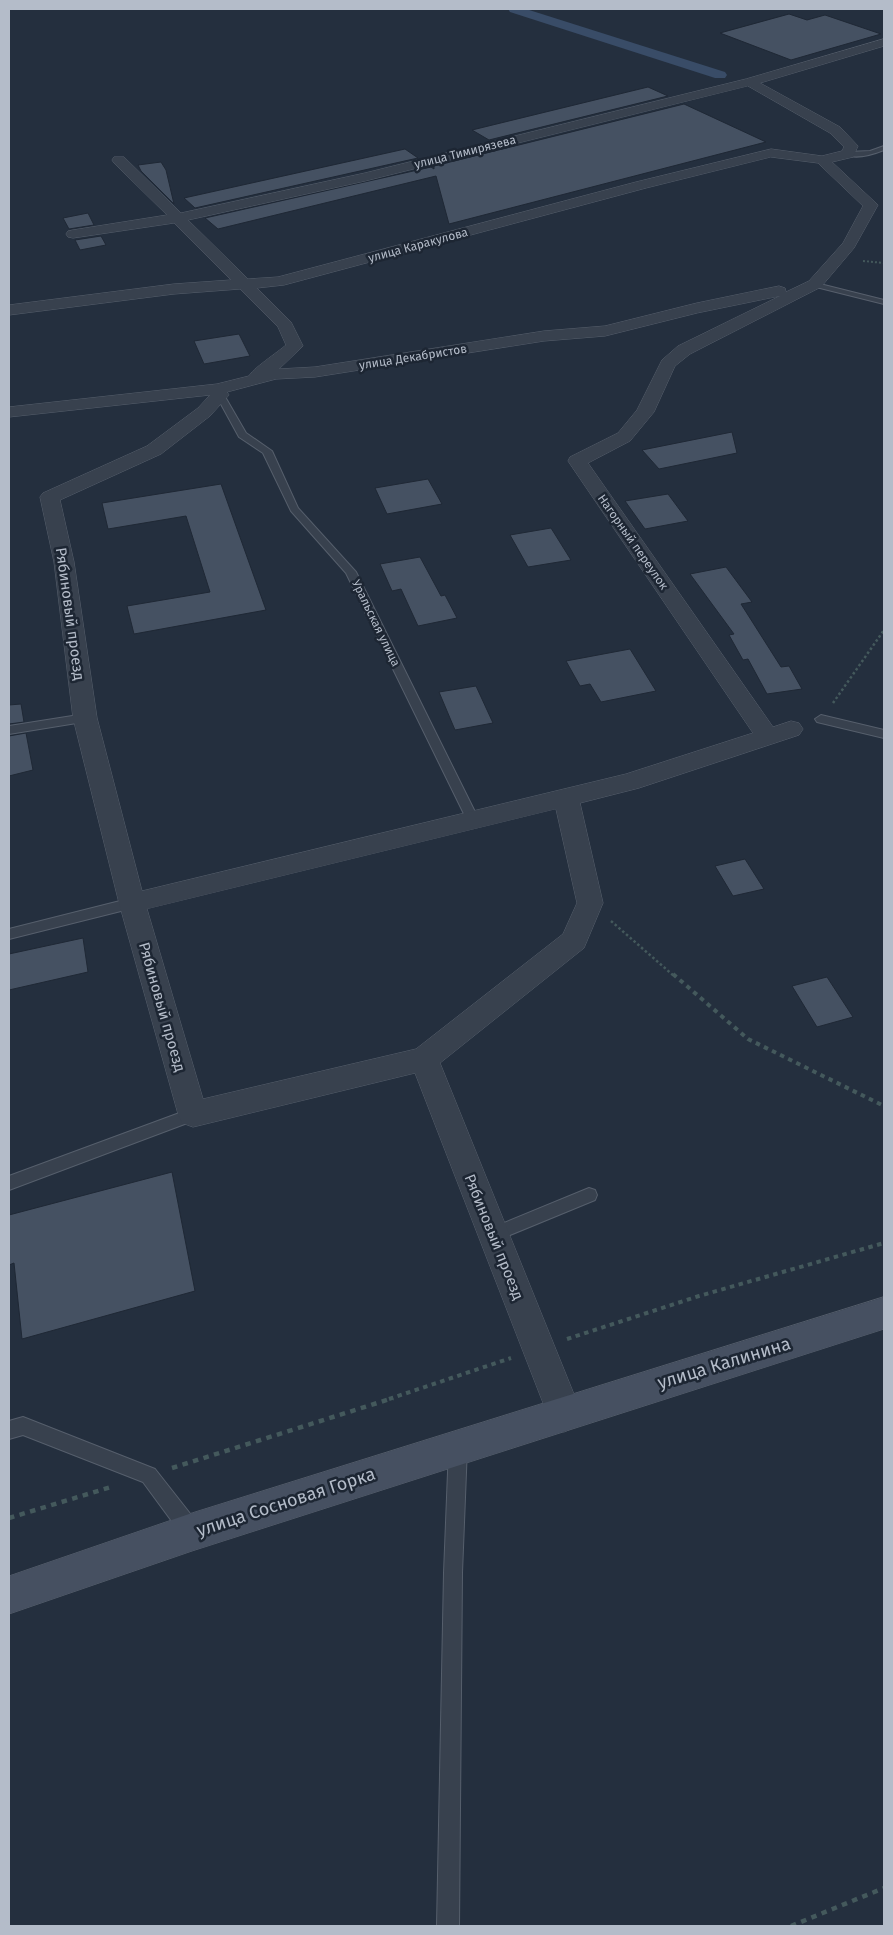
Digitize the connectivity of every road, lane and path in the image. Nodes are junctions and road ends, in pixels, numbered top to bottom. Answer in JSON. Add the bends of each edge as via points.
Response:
{"nodes":[{"id":1,"x":884,"y":42,"type":"edge"},
{"id":2,"x":750,"y":82,"type":"junction"},
{"id":3,"x":884,"y":148,"type":"edge"},
{"id":4,"x":848,"y":154,"type":"junction"},
{"id":5,"x":120,"y":160,"type":"dead end"},
{"id":6,"x":822,"y":160,"type":"junction"},
{"id":7,"x":179,"y":218,"type":"junction"},
{"id":8,"x":74,"y":234,"type":"dead end"},
{"id":9,"x":857,"y":260,"type":"dead end"},
{"id":10,"x":884,"y":263,"type":"edge"},
{"id":11,"x":814,"y":284,"type":"junction"},
{"id":12,"x":244,"y":286,"type":"junction"},
{"id":13,"x":884,"y":302,"type":"edge"},
{"id":14,"x":9,"y":310,"type":"edge"},
{"id":15,"x":248,"y":380,"type":"junction"},
{"id":16,"x":218,"y":392,"type":"junction"},
{"id":17,"x":9,"y":412,"type":"edge"},
{"id":18,"x":884,"y":630,"type":"edge"},
{"id":19,"x":85,"y":718,"type":"junction"},
{"id":20,"x":821,"y":719,"type":"joint"},
{"id":21,"x":791,"y":729,"type":"dead end"},
{"id":22,"x":9,"y":730,"type":"edge"},
{"id":23,"x":884,"y":734,"type":"edge"},
{"id":24,"x":768,"y":736,"type":"junction"},
{"id":25,"x":566,"y":798,"type":"junction"},
{"id":26,"x":473,"y":820,"type":"junction"},
{"id":27,"x":132,"y":903,"type":"junction"},
{"id":28,"x":590,"y":903,"type":"junction"},
{"id":29,"x":9,"y":934,"type":"edge"},
{"id":30,"x":424,"y":1059,"type":"junction"},
{"id":31,"x":884,"y":1106,"type":"edge"},
{"id":32,"x":193,"y":1114,"type":"junction"},
{"id":33,"x":9,"y":1183,"type":"edge"},
{"id":34,"x":589,"y":1195,"type":"dead end"},
{"id":35,"x":493,"y":1235,"type":"junction"},
{"id":36,"x":884,"y":1243,"type":"edge"},
{"id":37,"x":884,"y":1313,"type":"edge"},
{"id":38,"x":538,"y":1349,"type":"junction"},
{"id":39,"x":564,"y":1414,"type":"junction"},
{"id":40,"x":9,"y":1430,"type":"edge"},
{"id":41,"x":458,"y":1447,"type":"junction"},
{"id":42,"x":149,"y":1475,"type":"junction"},
{"id":43,"x":9,"y":1518,"type":"edge"},
{"id":44,"x":192,"y":1532,"type":"junction"},
{"id":45,"x":9,"y":1595,"type":"edge"},
{"id":46,"x":884,"y":1888,"type":"edge"},
{"id":47,"x":448,"y":1926,"type":"edge"},
{"id":48,"x":791,"y":1926,"type":"edge"}],
"edges":[{"from":1,"to":2,"type":"street","name":"улица Тимирязева"},
{"from":2,"to":4,"type":"street","via":[[835,130],[851,146]]},
{"from":2,"to":7,"type":"street","name":"улица Тимирязева","via":[[365,177]]},
{"from":3,"to":4,"type":"lane"},
{"from":4,"to":6,"type":"street"},
{"from":5,"to":7,"type":"street"},
{"from":6,"to":11,"type":"street","via":[[871,205],[849,245]]},
{"from":6,"to":12,"type":"street","name":"улица Каракулова","via":[[771,153],[278,282]]},
{"from":7,"to":8,"type":"street","name":"улица Тимирязева"},
{"from":7,"to":12,"type":"street"},
{"from":9,"to":10,"type":"path"},
{"from":11,"to":13,"type":"lane"},
{"from":11,"to":15,"type":"street","name":"улица Декабристов","via":[[605,331],[544,336]]},
{"from":11,"to":24,"type":"street","name":"Нагорный переулок","via":[[684,350],[668,364],[645,412],[624,437],[577,461]]},
{"from":12,"to":14,"type":"street","name":"улица Каракулова","via":[[174,289]]},
{"from":12,"to":15,"type":"street","via":[[285,325],[295,346],[279,361]]},
{"from":15,"to":16,"type":"street","name":"улица Декабристов"},
{"from":16,"to":17,"type":"street","name":"улица Декабристов"},
{"from":16,"to":19,"type":"street","name":"Рябиновый проезд","via":[[204,412],[154,450],[50,497],[64,562]]},
{"from":16,"to":26,"type":"lane","name":"Уральская улица","via":[[242,435],[267,451],[294,509],[350,572]]},
{"from":18,"to":20,"type":"path"},
{"from":19,"to":22,"type":"lane"},
{"from":19,"to":27,"type":"street","name":"Рябиновый проезд"},
{"from":20,"to":23,"type":"lane"},
{"from":21,"to":24,"type":"street"},
{"from":24,"to":25,"type":"street","via":[[630,782]]},
{"from":25,"to":26,"type":"street"},
{"from":25,"to":28,"type":"street"},
{"from":26,"to":27,"type":"street"},
{"from":27,"to":29,"type":"lane"},
{"from":27,"to":32,"type":"street","name":"Рябиновый проезд"},
{"from":28,"to":30,"type":"street","via":[[574,941]]},
{"from":28,"to":31,"type":"path","via":[[748,1039]]},
{"from":30,"to":32,"type":"street"},
{"from":30,"to":35,"type":"street","name":"Рябиновый проезд"},
{"from":32,"to":33,"type":"lane"},
{"from":34,"to":35,"type":"lane"},
{"from":35,"to":38,"type":"street","name":"Рябиновый проезд"},
{"from":36,"to":38,"type":"path","via":[[699,1296]]},
{"from":37,"to":39,"type":"main road","name":"улица Калинина"},
{"from":38,"to":39,"type":"street","name":"Рябиновый проезд"},
{"from":38,"to":42,"type":"path"},
{"from":39,"to":41,"type":"main road","name":"улица Сосновая Горка"},
{"from":40,"to":42,"type":"lane","via":[[23,1426]]},
{"from":41,"to":44,"type":"main road","name":"улица Сосновая Горка"},
{"from":41,"to":47,"type":"lane"},
{"from":42,"to":43,"type":"path"},
{"from":42,"to":44,"type":"lane"},
{"from":44,"to":45,"type":"main road","name":"улица Сосновая Горка"},
{"from":46,"to":48,"type":"path"}]}
